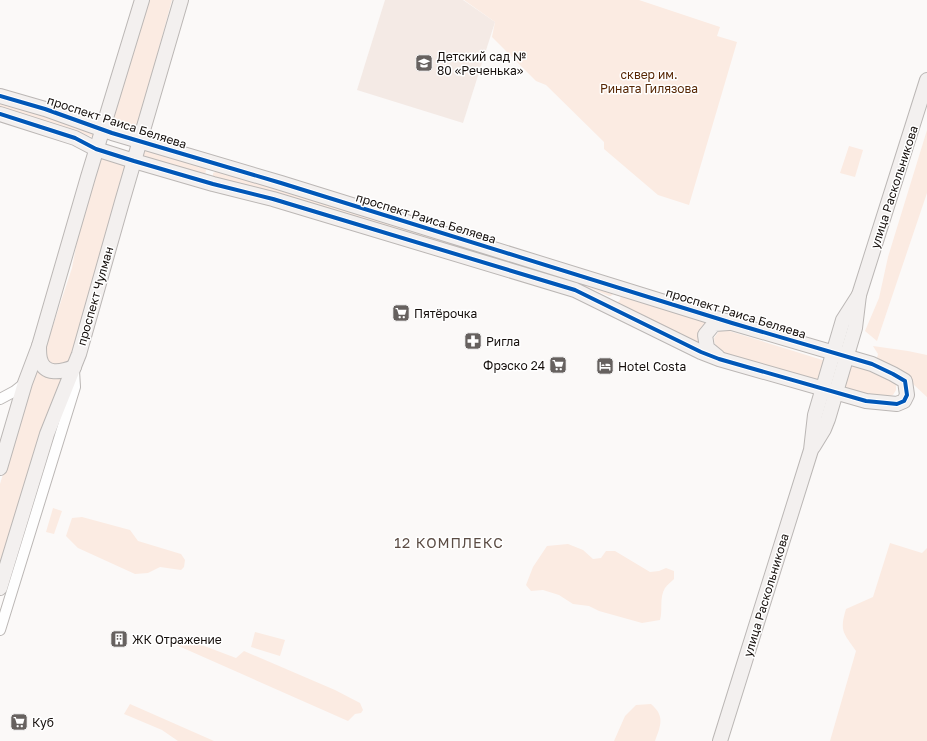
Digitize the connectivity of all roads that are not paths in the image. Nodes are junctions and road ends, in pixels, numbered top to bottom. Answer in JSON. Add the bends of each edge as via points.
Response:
{"nodes":[{"id":1,"x":142,"y":0,"type":"edge"},
{"id":2,"x":181,"y":0,"type":"edge"},
{"id":3,"x":927,"y":80,"type":"edge"},
{"id":4,"x":0,"y":96,"type":"edge"},
{"id":5,"x":0,"y":114,"type":"edge"},
{"id":6,"x":102,"y":129,"type":"junction"},
{"id":7,"x":139,"y":141,"type":"junction"},
{"id":8,"x":96,"y":149,"type":"junction"},
{"id":9,"x":134,"y":161,"type":"junction"},
{"id":10,"x":222,"y":165,"type":"junction"},
{"id":11,"x":213,"y":184,"type":"junction"},
{"id":12,"x":614,"y":286,"type":"junction"},
{"id":13,"x":604,"y":304,"type":"junction"},
{"id":14,"x":732,"y":323,"type":"junction"},
{"id":15,"x":39,"y":346,"type":"junction"},
{"id":16,"x":840,"y":355,"type":"junction"},
{"id":17,"x":719,"y":359,"type":"junction"},
{"id":18,"x":74,"y":368,"type":"junction"},
{"id":19,"x":25,"y":383,"type":"junction"},
{"id":20,"x":829,"y":391,"type":"junction"},
{"id":21,"x":0,"y":399,"type":"edge"},
{"id":22,"x":0,"y":468,"type":"edge"},
{"id":23,"x":0,"y":588,"type":"edge"},
{"id":24,"x":0,"y":630,"type":"edge"},
{"id":25,"x":720,"y":741,"type":"edge"}],
"edges":[{"from":1,"to":6,"type":"street"},
{"from":2,"to":7,"type":"street","name":"проспект Чулман"},
{"from":3,"to":16,"type":"street","name":"улица Раскольникова","via":[[859,295],[855,328]]},
{"from":4,"to":6,"type":"street","name":"проспект Раиса Беляева"},
{"from":5,"to":8,"type":"street","via":[[76,138]]},
{"from":6,"to":7,"type":"street","name":"проспект Раиса Беляева"},
{"from":6,"to":8,"type":"street"},
{"from":7,"to":9,"type":"street","name":"проспект Чулман"},
{"from":7,"to":10,"type":"street","name":"проспект Раиса Беляева"},
{"from":8,"to":9,"type":"street"},
{"from":8,"to":15,"type":"street"},
{"from":9,"to":11,"type":"street"},
{"from":9,"to":18,"type":"street","name":"проспект Чулман"},
{"from":10,"to":11,"type":"street","via":[[214,167],[209,174]]},
{"from":10,"to":12,"type":"street","name":"проспект Раиса Беляева"},
{"from":11,"to":13,"type":"street","via":[[273,199],[574,290]]},
{"from":12,"to":13,"type":"street","via":[[616,299]]},
{"from":12,"to":14,"type":"street","name":"проспект Раиса Беляева"},
{"from":13,"to":17,"type":"street"},
{"from":14,"to":16,"type":"street","name":"проспект Раиса Беляева"},
{"from":14,"to":17,"type":"street","via":[[714,324],[705,335],[707,348]]},
{"from":15,"to":18,"type":"street","via":[[40,361],[44,367],[57,372]]},
{"from":15,"to":19,"type":"street"},
{"from":16,"to":20,"type":"street","name":"улица Раскольникова"},
{"from":16,"to":20,"type":"street","name":"проспект Раиса Беляева","via":[[877,366],[902,379],[905,381],[907,395],[904,401],[897,404],[886,404]]},
{"from":17,"to":20,"type":"street"},
{"from":18,"to":23,"type":"street","name":"проспект Чулман","via":[[47,434]]},
{"from":18,"to":24,"type":"street","via":[[75,387]]},
{"from":19,"to":21,"type":"street"},
{"from":19,"to":22,"type":"street"},
{"from":20,"to":25,"type":"street","name":"улица Раскольникова","via":[[815,415],[811,450]]}]}
